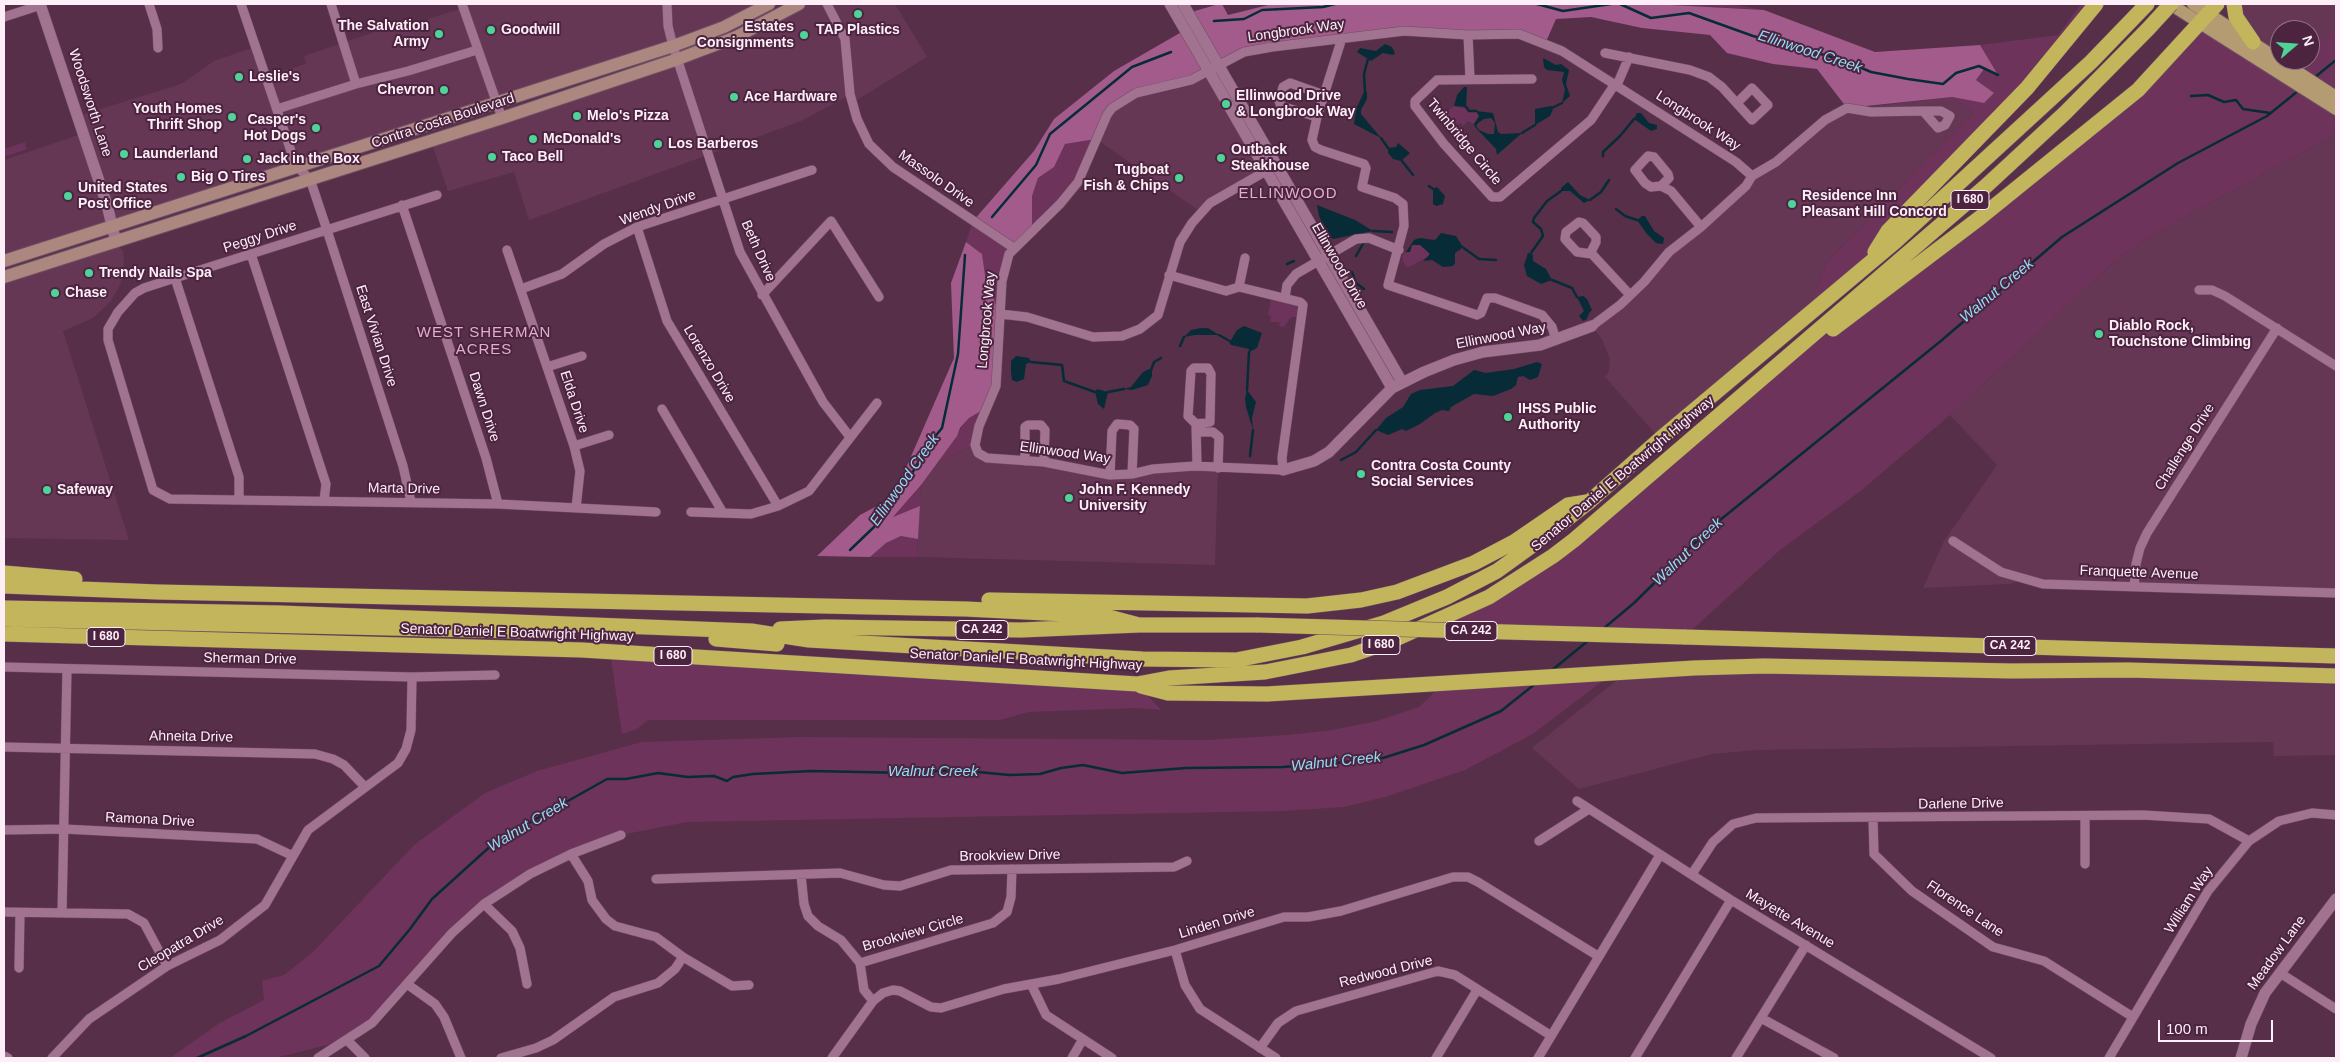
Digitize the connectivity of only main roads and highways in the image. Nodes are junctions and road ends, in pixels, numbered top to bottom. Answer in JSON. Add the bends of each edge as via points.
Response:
{"nodes":[{"id":1,"x":769,"y":4,"type":"edge"},
{"id":2,"x":799,"y":4,"type":"edge"},
{"id":3,"x":2096,"y":4,"type":"edge"},
{"id":4,"x":2136,"y":4,"type":"edge"},
{"id":5,"x":2147,"y":4,"type":"edge"},
{"id":6,"x":2170,"y":4,"type":"edge"},
{"id":7,"x":2193,"y":4,"type":"edge"},
{"id":8,"x":2234,"y":4,"type":"edge"},
{"id":9,"x":2209,"y":14,"type":"edge"},
{"id":10,"x":2253,"y":42,"type":"junction"},
{"id":11,"x":2269,"y":60,"type":"junction"},
{"id":12,"x":2091,"y":62,"type":"junction"},
{"id":13,"x":2336,"y":97,"type":"edge"},
{"id":14,"x":2336,"y":109,"type":"edge"},
{"id":15,"x":4,"y":261,"type":"edge"},
{"id":16,"x":1868,"y":264,"type":"junction"},
{"id":17,"x":4,"y":277,"type":"edge"},
{"id":18,"x":1783,"y":361,"type":"junction"},
{"id":19,"x":1590,"y":501,"type":"junction"},
{"id":20,"x":4,"y":573,"type":"edge"},
{"id":21,"x":4,"y":586,"type":"edge"},
{"id":22,"x":158,"y":592,"type":"junction"},
{"id":23,"x":807,"y":605,"type":"junction"},
{"id":24,"x":4,"y":608,"type":"edge"},
{"id":25,"x":4,"y":619,"type":"edge"},
{"id":26,"x":1139,"y":624,"type":"junction"},
{"id":27,"x":751,"y":630,"type":"junction"},
{"id":28,"x":4,"y":634,"type":"edge"},
{"id":29,"x":809,"y":640,"type":"junction"},
{"id":30,"x":2336,"y":656,"type":"edge"},
{"id":31,"x":2336,"y":676,"type":"edge"},
{"id":32,"x":1137,"y":684,"type":"junction"}],
"edges":[{"from":1,"to":15,"type":"main road","name":"Contra Costa Boulevard","via":[[724,28],[673,46]]},
{"from":2,"to":17,"type":"main road","name":"Contra Costa Boulevard","via":[[736,37],[678,59]]},
{"from":3,"to":16,"type":"highway","via":[[2027,88],[1888,231]]},
{"from":4,"to":12,"type":"highway"},
{"from":5,"to":12,"type":"highway","name":"Senator Daniel E Boatwright Highway","number":"I 680"},
{"from":6,"to":9,"type":"main road"},
{"from":6,"to":18,"type":"highway","name":"Senator Daniel E Boatwright Highway","number":"I 680","bridge":true,"via":[[2065,114]]},
{"from":7,"to":9,"type":"main road"},
{"from":8,"to":10,"type":"highway","via":[[2236,17]]},
{"from":9,"to":10,"type":"main road"},
{"from":9,"to":11,"type":"main road"},
{"from":9,"to":18,"type":"highway","via":[[2143,85],[1982,217],[1843,323]]},
{"from":10,"to":11,"type":"main road"},
{"from":11,"to":13,"type":"main road"},
{"from":11,"to":14,"type":"main road"},
{"from":12,"to":16,"type":"highway","name":"Senator Daniel E Boatwright Highway","number":"I 680"},
{"from":16,"to":19,"type":"highway","name":"Senator Daniel E Boatwright Highway","number":"I 680"},
{"from":18,"to":32,"type":"highway","name":"Senator Daniel E Boatwright Highway","number":"I 680","via":[[1574,540],[1489,597],[1389,642],[1350,655],[1265,672],[1169,678]]},
{"from":19,"to":23,"type":"highway","via":[[1568,505],[1514,542],[1474,563],[1406,588],[1361,600],[1298,606],[924,599]]},
{"from":19,"to":29,"type":"highway","name":"Senator Daniel E Boatwright Highway","number":"I 680","via":[[1497,572],[1447,597],[1357,632],[1236,660],[1142,660]]},
{"from":20,"to":22,"type":"highway","via":[[120,583]]},
{"from":21,"to":22,"type":"highway"},
{"from":22,"to":23,"type":"highway"},
{"from":23,"to":26,"type":"highway","via":[[1105,616]]},
{"from":24,"to":27,"type":"highway","name":"Senator Daniel E Boatwright Highway","number":"I 680"},
{"from":25,"to":29,"type":"highway","number":"I 680","via":[[570,632],[780,644]]},
{"from":26,"to":27,"type":"highway","number":"CA 242","via":[[1021,630],[825,627]]},
{"from":26,"to":30,"type":"highway","number":"CA 242","bridge":true},
{"from":27,"to":29,"type":"highway","name":"Senator Daniel E Boatwright Highway","number":"I 680"},
{"from":28,"to":32,"type":"highway","name":"Senator Daniel E Boatwright Highway","number":"I 680","via":[[582,650]]},
{"from":31,"to":32,"type":"highway","number":"CA 242","via":[[1764,666],[1267,694],[1168,694]]}]}
